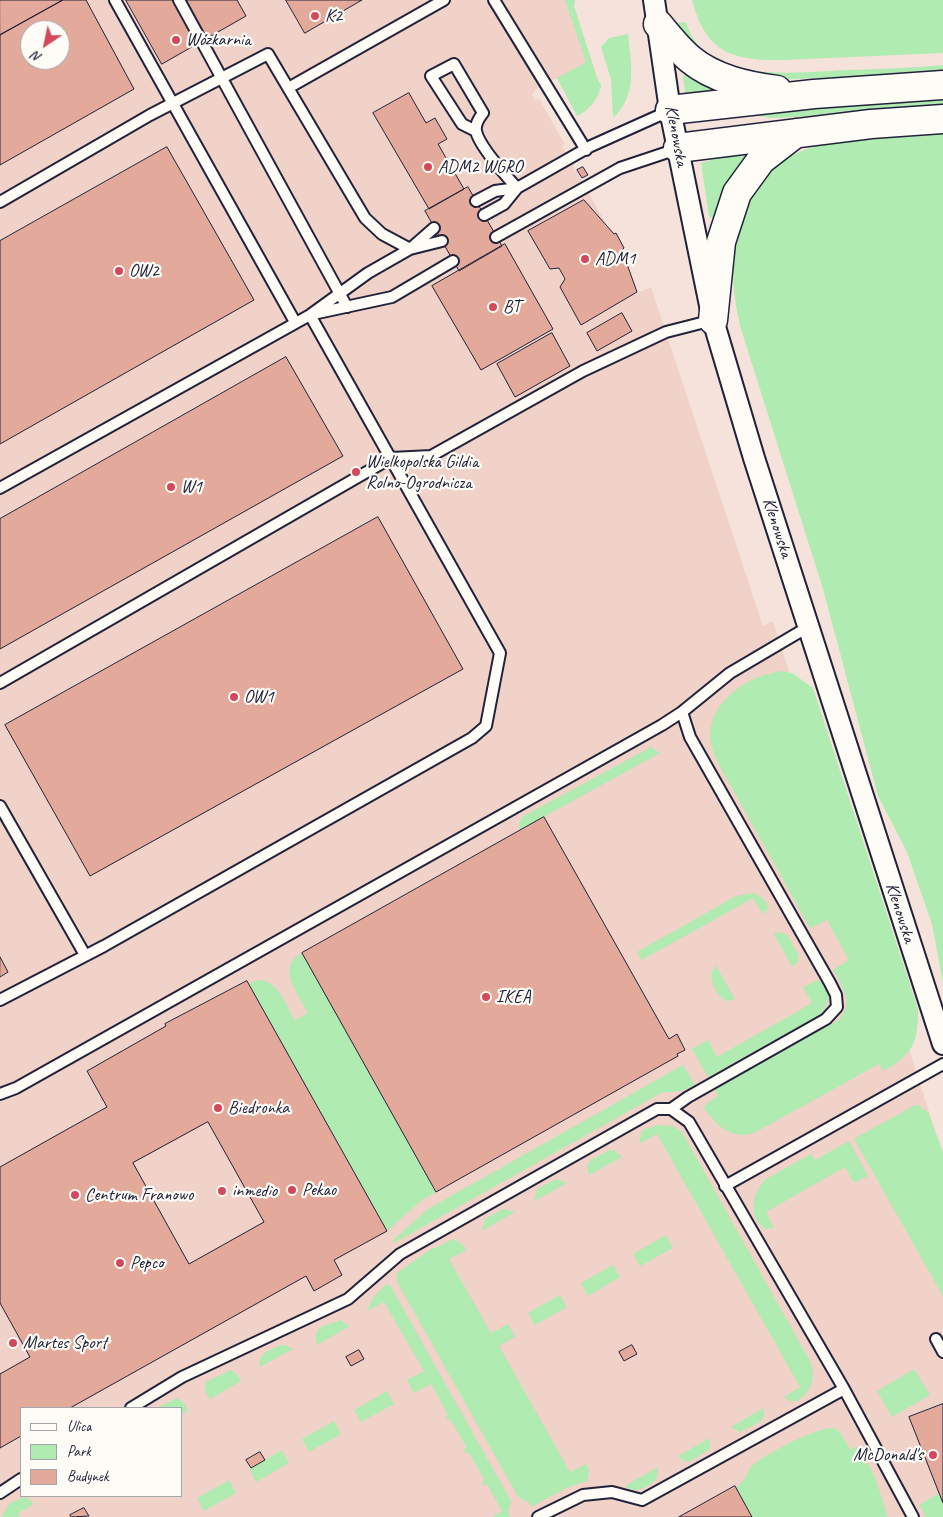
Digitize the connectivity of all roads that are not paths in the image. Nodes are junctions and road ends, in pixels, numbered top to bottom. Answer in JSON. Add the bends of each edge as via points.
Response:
{"nodes":[{"id":1,"x":115,"y":0,"type":"edge"},
{"id":2,"x":179,"y":0,"type":"edge"},
{"id":3,"x":444,"y":0,"type":"edge"},
{"id":4,"x":494,"y":0,"type":"edge"},
{"id":5,"x":656,"y":12,"type":"edge"},
{"id":6,"x":222,"y":78,"type":"junction"},
{"id":7,"x":943,"y":85,"type":"edge"},
{"id":8,"x":290,"y":88,"type":"junction"},
{"id":9,"x":814,"y":94,"type":"junction"},
{"id":10,"x":172,"y":103,"type":"junction"},
{"id":11,"x":670,"y":110,"type":"junction"},
{"id":12,"x":943,"y":119,"type":"edge"},
{"id":13,"x":476,"y":131,"type":"junction"},
{"id":14,"x":796,"y":133,"type":"junction"},
{"id":15,"x":678,"y":148,"type":"junction"},
{"id":16,"x":586,"y":150,"type":"junction"},
{"id":17,"x":517,"y":188,"type":"junction"},
{"id":18,"x":476,"y":201,"type":"dead end"},
{"id":19,"x":0,"y":202,"type":"edge"},
{"id":20,"x":484,"y":215,"type":"dead end"},
{"id":21,"x":434,"y":228,"type":"dead end"},
{"id":22,"x":496,"y":236,"type":"dead end"},
{"id":23,"x":442,"y":241,"type":"dead end"},
{"id":24,"x":410,"y":249,"type":"junction"},
{"id":25,"x":453,"y":261,"type":"dead end"},
{"id":26,"x":340,"y":293,"type":"junction"},
{"id":27,"x":347,"y":307,"type":"junction"},
{"id":28,"x":310,"y":315,"type":"junction"},
{"id":29,"x":714,"y":320,"type":"junction"},
{"id":30,"x":295,"y":322,"type":"junction"},
{"id":31,"x":390,"y":458,"type":"junction"},
{"id":32,"x":0,"y":488,"type":"edge"},
{"id":33,"x":808,"y":627,"type":"junction"},
{"id":34,"x":0,"y":683,"type":"edge"},
{"id":35,"x":682,"y":712,"type":"junction"},
{"id":36,"x":0,"y":806,"type":"edge"},
{"id":37,"x":85,"y":955,"type":"junction"},
{"id":38,"x":0,"y":1000,"type":"edge"},
{"id":39,"x":943,"y":1044,"type":"edge"},
{"id":40,"x":943,"y":1064,"type":"edge"},
{"id":41,"x":0,"y":1094,"type":"edge"},
{"id":42,"x":671,"y":1109,"type":"junction"},
{"id":43,"x":725,"y":1186,"type":"junction"},
{"id":44,"x":936,"y":1339,"type":"dead end"},
{"id":45,"x":943,"y":1352,"type":"edge"},
{"id":46,"x":844,"y":1389,"type":"junction"},
{"id":47,"x":133,"y":1407,"type":"edge"},
{"id":48,"x":20,"y":1480,"type":"edge"},
{"id":49,"x":0,"y":1493,"type":"edge"},
{"id":50,"x":538,"y":1517,"type":"edge"},
{"id":51,"x":913,"y":1517,"type":"edge"}],
"edges":[{"from":1,"to":10,"type":"lane"},
{"from":2,"to":6,"type":"lane"},
{"from":3,"to":8,"type":"lane"},
{"from":4,"to":16,"type":"lane"},
{"from":5,"to":9,"type":"main road","via":[[689,58],[721,77],[761,88]]},
{"from":5,"to":11,"type":"street","name":"Klenowska"},
{"from":6,"to":8,"type":"lane","via":[[268,54]]},
{"from":6,"to":10,"type":"lane"},
{"from":6,"to":26,"type":"lane"},
{"from":7,"to":9,"type":"main road"},
{"from":8,"to":24,"type":"lane","via":[[365,218],[382,234]]},
{"from":9,"to":11,"type":"main road"},
{"from":10,"to":19,"type":"lane"},
{"from":10,"to":30,"type":"lane"},
{"from":11,"to":15,"type":"street","name":"Klenowska"},
{"from":11,"to":16,"type":"lane"},
{"from":12,"to":14,"type":"main road"},
{"from":13,"to":13,"type":"lane","via":[[482,113],[454,64],[431,76],[462,124]]},
{"from":13,"to":17,"type":"lane","via":[[495,163]]},
{"from":14,"to":15,"type":"main road"},
{"from":14,"to":29,"type":"main road","via":[[761,160],[737,192],[721,242]]},
{"from":15,"to":22,"type":"lane","via":[[620,168]]},
{"from":15,"to":29,"type":"street","name":"Klenowska"},
{"from":16,"to":17,"type":"lane"},
{"from":17,"to":18,"type":"lane","via":[[495,191]]},
{"from":17,"to":20,"type":"lane","via":[[504,204]]},
{"from":21,"to":24,"type":"lane"},
{"from":23,"to":24,"type":"lane"},
{"from":24,"to":26,"type":"lane"},
{"from":25,"to":27,"type":"lane","via":[[392,297]]},
{"from":26,"to":27,"type":"lane"},
{"from":26,"to":28,"type":"lane"},
{"from":27,"to":28,"type":"lane"},
{"from":28,"to":30,"type":"lane"},
{"from":28,"to":31,"type":"lane"},
{"from":29,"to":31,"type":"lane","via":[[666,332],[592,367],[431,456]]},
{"from":29,"to":33,"type":"street","name":"Klenowska","via":[[736,401]]},
{"from":30,"to":32,"type":"lane"},
{"from":31,"to":34,"type":"lane"},
{"from":31,"to":37,"type":"lane","via":[[500,653],[486,726],[472,738]]},
{"from":33,"to":35,"type":"lane","via":[[730,672]]},
{"from":33,"to":39,"type":"street","name":"Klenowska"},
{"from":35,"to":41,"type":"lane","via":[[16,1088]]},
{"from":35,"to":42,"type":"lane","via":[[690,737],[836,994],[837,1007],[826,1019],[688,1096]]},
{"from":36,"to":37,"type":"lane"},
{"from":37,"to":38,"type":"lane"},
{"from":40,"to":43,"type":"lane"},
{"from":42,"to":43,"type":"lane","via":[[689,1122]]},
{"from":42,"to":47,"type":"lane","via":[[657,1109],[400,1254],[348,1299],[182,1377]]},
{"from":43,"to":46,"type":"lane"},
{"from":44,"to":45,"type":"lane"},
{"from":46,"to":50,"type":"lane","via":[[642,1500],[612,1492],[583,1495]]},
{"from":46,"to":51,"type":"lane"},
{"from":48,"to":49,"type":"lane"}]}
